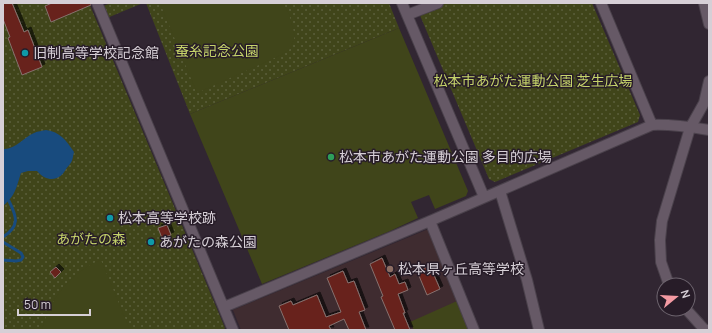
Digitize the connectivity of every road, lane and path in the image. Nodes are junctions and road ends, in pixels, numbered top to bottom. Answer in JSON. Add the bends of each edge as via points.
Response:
{"nodes":[{"id":1,"x":97,"y":3,"type":"edge"},
{"id":2,"x":402,"y":3,"type":"edge"},
{"id":3,"x":438,"y":3,"type":"edge"},
{"id":4,"x":600,"y":3,"type":"edge"},
{"id":5,"x":704,"y":3,"type":"edge"},
{"id":6,"x":407,"y":15,"type":"junction"},
{"id":7,"x":709,"y":24,"type":"edge"},
{"id":8,"x":709,"y":81,"type":"edge"},
{"id":9,"x":652,"y":125,"type":"junction"},
{"id":10,"x":690,"y":128,"type":"junction"},
{"id":11,"x":709,"y":130,"type":"edge"},
{"id":12,"x":500,"y":191,"type":"junction"},
{"id":13,"x":484,"y":197,"type":"junction"},
{"id":14,"x":430,"y":221,"type":"junction"},
{"id":15,"x":666,"y":277,"type":"edge"},
{"id":16,"x":224,"y":307,"type":"junction"},
{"id":17,"x":694,"y":317,"type":"edge"},
{"id":18,"x":706,"y":328,"type":"edge"},
{"id":19,"x":233,"y":330,"type":"edge"},
{"id":20,"x":474,"y":330,"type":"edge"},
{"id":21,"x":539,"y":330,"type":"edge"}],
"edges":[{"from":1,"to":16,"type":"street"},
{"from":2,"to":6,"type":"street"},
{"from":3,"to":6,"type":"street"},
{"from":4,"to":9,"type":"street"},
{"from":5,"to":7,"type":"street"},
{"from":6,"to":13,"type":"street"},
{"from":8,"to":10,"type":"street","via":[[704,103]]},
{"from":9,"to":10,"type":"street"},
{"from":9,"to":12,"type":"street"},
{"from":10,"to":11,"type":"street"},
{"from":10,"to":15,"type":"street","via":[[662,221],[661,262]]},
{"from":12,"to":13,"type":"street"},
{"from":12,"to":21,"type":"street"},
{"from":13,"to":14,"type":"street"},
{"from":14,"to":16,"type":"street"},
{"from":14,"to":20,"type":"street"},
{"from":16,"to":19,"type":"street"},
{"from":17,"to":18,"type":"street"}]}
